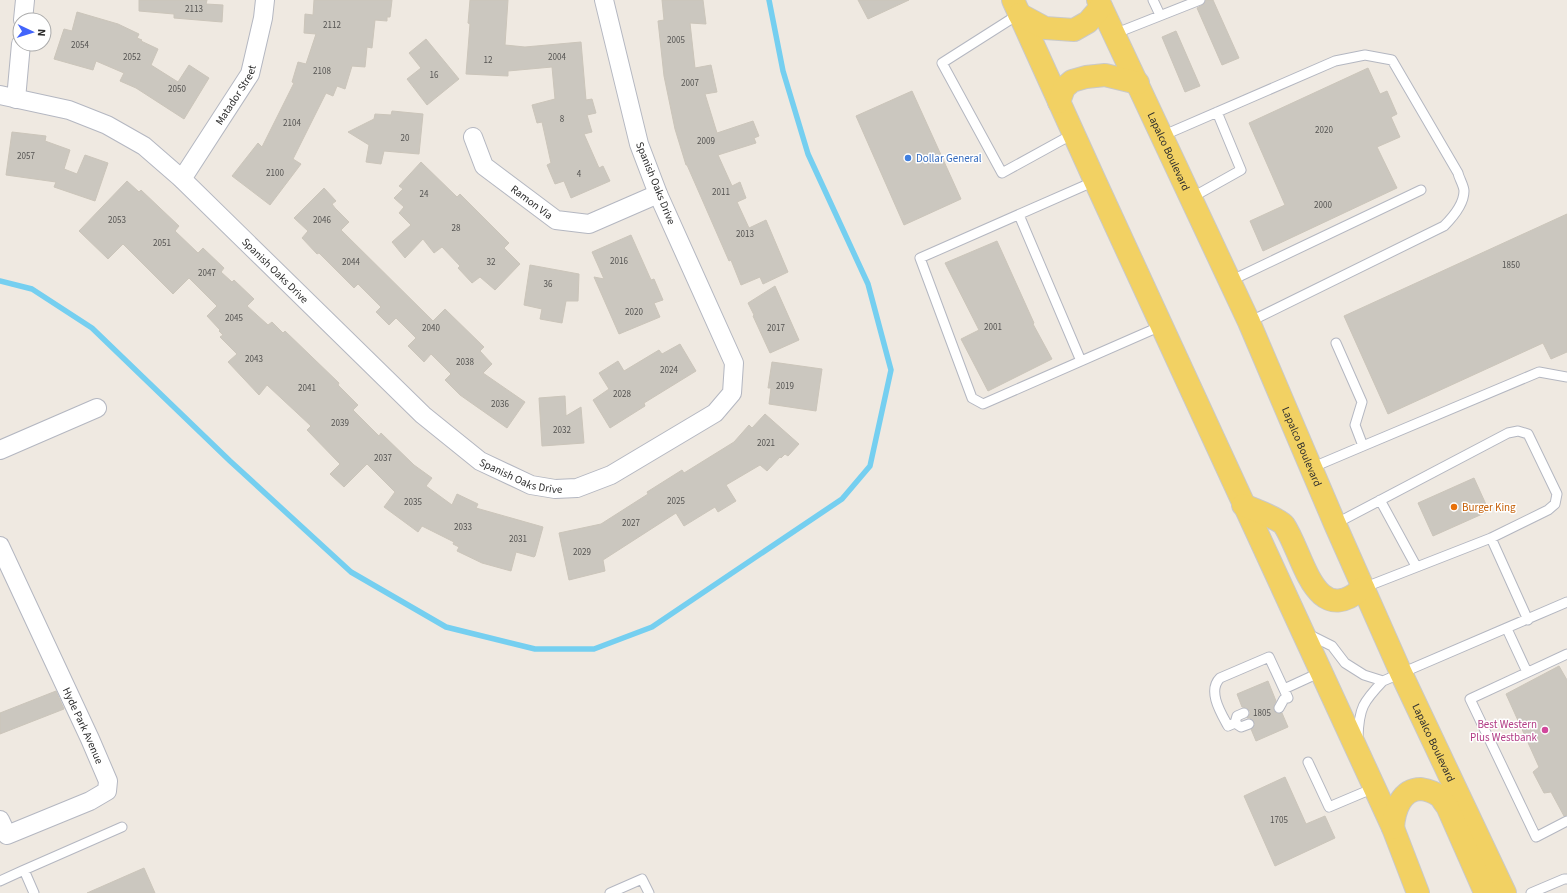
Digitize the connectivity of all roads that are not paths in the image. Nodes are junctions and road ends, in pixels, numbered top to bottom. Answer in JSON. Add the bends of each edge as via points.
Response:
{"nodes":[{"id":1,"x":25,"y":0,"type":"edge"},
{"id":2,"x":265,"y":0,"type":"edge"},
{"id":3,"x":604,"y":0,"type":"edge"},
{"id":4,"x":1153,"y":0,"type":"edge"},
{"id":5,"x":1200,"y":0,"type":"edge"},
{"id":6,"x":1100,"y":4,"type":"edge"},
{"id":7,"x":1016,"y":7,"type":"edge"},
{"id":8,"x":24,"y":12,"type":"edge"},
{"id":9,"x":1160,"y":16,"type":"junction"},
{"id":10,"x":1114,"y":34,"type":"junction"},
{"id":11,"x":19,"y":52,"type":"edge"},
{"id":12,"x":1138,"y":83,"type":"junction"},
{"id":13,"x":8,"y":97,"type":"edge"},
{"id":14,"x":1059,"y":102,"type":"junction"},
{"id":15,"x":1217,"y":112,"type":"junction"},
{"id":16,"x":1073,"y":134,"type":"junction"},
{"id":17,"x":1162,"y":136,"type":"junction"},
{"id":18,"x":473,"y":137,"type":"dead end"},
{"id":19,"x":182,"y":179,"type":"junction"},
{"id":20,"x":1095,"y":181,"type":"junction"},
{"id":21,"x":1421,"y":190,"type":"dead end"},
{"id":22,"x":658,"y":194,"type":"junction"},
{"id":23,"x":1191,"y":198,"type":"junction"},
{"id":24,"x":1019,"y":215,"type":"junction"},
{"id":25,"x":1230,"y":281,"type":"junction"},
{"id":26,"x":1249,"y":322,"type":"junction"},
{"id":27,"x":1161,"y":326,"type":"junction"},
{"id":28,"x":1336,"y":343,"type":"dead end"},
{"id":29,"x":1081,"y":361,"type":"junction"},
{"id":30,"x":1567,"y":377,"type":"edge"},
{"id":31,"x":97,"y":408,"type":"dead end"},
{"id":32,"x":1363,"y":446,"type":"junction"},
{"id":33,"x":0,"y":450,"type":"edge"},
{"id":34,"x":1311,"y":468,"type":"junction"},
{"id":35,"x":1380,"y":500,"type":"junction"},
{"id":36,"x":1243,"y":505,"type":"junction"},
{"id":37,"x":1335,"y":524,"type":"junction"},
{"id":38,"x":1491,"y":538,"type":"junction"},
{"id":39,"x":0,"y":546,"type":"edge"},
{"id":40,"x":1416,"y":566,"type":"junction"},
{"id":41,"x":1363,"y":588,"type":"junction"},
{"id":42,"x":1567,"y":602,"type":"edge"},
{"id":43,"x":1528,"y":620,"type":"junction"},
{"id":44,"x":1507,"y":629,"type":"junction"},
{"id":45,"x":1301,"y":631,"type":"junction"},
{"id":46,"x":1567,"y":654,"type":"edge"},
{"id":47,"x":1321,"y":672,"type":"junction"},
{"id":48,"x":1527,"y":672,"type":"junction"},
{"id":49,"x":1392,"y":677,"type":"junction"},
{"id":50,"x":1284,"y":689,"type":"junction"},
{"id":51,"x":1279,"y":708,"type":"dead end"},
{"id":52,"x":1244,"y":713,"type":"dead end"},
{"id":53,"x":1236,"y":723,"type":"junction"},
{"id":54,"x":1249,"y":724,"type":"dead end"},
{"id":55,"x":1357,"y":751,"type":"junction"},
{"id":56,"x":1308,"y":762,"type":"dead end"},
{"id":57,"x":1374,"y":788,"type":"junction"},
{"id":58,"x":0,"y":820,"type":"edge"},
{"id":59,"x":1567,"y":821,"type":"edge"},
{"id":60,"x":122,"y":827,"type":"dead end"},
{"id":61,"x":1392,"y":828,"type":"junction"},
{"id":62,"x":24,"y":870,"type":"junction"},
{"id":63,"x":1567,"y":879,"type":"edge"},
{"id":64,"x":0,"y":881,"type":"edge"},
{"id":65,"x":34,"y":893,"type":"edge"},
{"id":66,"x":610,"y":893,"type":"edge"},
{"id":67,"x":649,"y":893,"type":"edge"},
{"id":68,"x":1418,"y":893,"type":"edge"},
{"id":69,"x":1487,"y":893,"type":"edge"},
{"id":70,"x":1505,"y":893,"type":"edge"},
{"id":71,"x":1531,"y":893,"type":"edge"}],
"edges":[{"from":1,"to":8,"type":"street"},
{"from":2,"to":19,"type":"street","name":"Matador Street","via":[[250,74]]},
{"from":3,"to":22,"type":"street","name":"Spanish Oaks Drive","via":[[639,144]]},
{"from":4,"to":9,"type":"lane"},
{"from":5,"to":9,"type":"lane"},
{"from":6,"to":7,"type":"main road","via":[[1088,22],[1074,30],[1045,28]]},
{"from":6,"to":10,"type":"main road","name":"Lapalco Boulevard"},
{"from":7,"to":14,"type":"main road"},
{"from":7,"to":16,"type":"lane","via":[[942,63],[1002,173]]},
{"from":9,"to":10,"type":"lane"},
{"from":10,"to":12,"type":"main road","name":"Lapalco Boulevard"},
{"from":11,"to":13,"type":"street"},
{"from":12,"to":14,"type":"main road","via":[[1105,75],[1086,77],[1072,81],[1064,88]]},
{"from":12,"to":17,"type":"main road","name":"Lapalco Boulevard"},
{"from":13,"to":19,"type":"street","name":"Spanish Oaks Drive","via":[[69,110],[107,125],[144,146]]},
{"from":14,"to":16,"type":"main road"},
{"from":15,"to":17,"type":"lane"},
{"from":15,"to":23,"type":"lane","via":[[1241,170]]},
{"from":15,"to":26,"type":"lane","via":[[1335,61],[1365,55],[1392,60],[1458,173],[1464,191],[1454,216],[1444,226]]},
{"from":16,"to":20,"type":"main road"},
{"from":17,"to":23,"type":"main road","name":"Lapalco Boulevard"},
{"from":18,"to":22,"type":"street","name":"Ramon Via","via":[[484,166],[556,220],[589,224]]},
{"from":19,"to":22,"type":"street","name":"Spanish Oaks Drive","via":[[423,415],[480,461],[531,485],[555,489],[577,488],[610,474],[715,413],[732,393],[734,363]]},
{"from":20,"to":24,"type":"lane"},
{"from":20,"to":27,"type":"main road"},
{"from":21,"to":25,"type":"lane"},
{"from":23,"to":25,"type":"main road","name":"Lapalco Boulevard"},
{"from":24,"to":29,"type":"lane"},
{"from":24,"to":29,"type":"lane","via":[[920,258],[972,398],[983,404]]},
{"from":25,"to":26,"type":"main road","name":"Lapalco Boulevard"},
{"from":26,"to":34,"type":"main road","name":"Lapalco Boulevard"},
{"from":27,"to":29,"type":"lane"},
{"from":27,"to":36,"type":"main road"},
{"from":28,"to":32,"type":"lane","via":[[1362,402],[1355,425]]},
{"from":30,"to":32,"type":"lane","via":[[1540,372]]},
{"from":31,"to":33,"type":"street"},
{"from":32,"to":34,"type":"lane"},
{"from":34,"to":37,"type":"main road","name":"Lapalco Boulevard"},
{"from":35,"to":37,"type":"lane"},
{"from":35,"to":38,"type":"lane","via":[[1508,433],[1523,432],[1528,434],[1557,494],[1555,504],[1548,510]]},
{"from":35,"to":40,"type":"lane"},
{"from":36,"to":41,"type":"main road","via":[[1284,524],[1317,591],[1329,600],[1342,601]]},
{"from":36,"to":45,"type":"main road"},
{"from":37,"to":41,"type":"main road","name":"Lapalco Boulevard"},
{"from":38,"to":40,"type":"lane"},
{"from":38,"to":43,"type":"lane"},
{"from":39,"to":58,"type":"street","name":"Hyde Park Avenue","via":[[108,781],[107,791],[90,801],[7,835]]},
{"from":40,"to":41,"type":"lane"},
{"from":41,"to":49,"type":"main road","name":"Lapalco Boulevard"},
{"from":42,"to":43,"type":"lane"},
{"from":43,"to":44,"type":"lane"},
{"from":44,"to":48,"type":"lane"},
{"from":44,"to":49,"type":"lane"},
{"from":45,"to":47,"type":"main road"},
{"from":45,"to":49,"type":"lane","via":[[1332,646],[1346,663],[1364,675]]},
{"from":46,"to":48,"type":"lane"},
{"from":47,"to":50,"type":"lane"},
{"from":47,"to":55,"type":"main road"},
{"from":48,"to":59,"type":"lane","via":[[1470,699],[1536,837]]},
{"from":49,"to":55,"type":"lane","via":[[1366,700],[1359,719]]},
{"from":49,"to":70,"type":"main road","name":"Lapalco Boulevard"},
{"from":50,"to":51,"type":"lane","via":[[1288,698],[1280,699]]},
{"from":50,"to":53,"type":"lane","via":[[1269,657],[1220,678],[1214,691],[1216,699],[1228,726]]},
{"from":52,"to":53,"type":"lane","via":[[1237,716]]},
{"from":53,"to":54,"type":"lane","via":[[1241,727]]},
{"from":55,"to":57,"type":"main road"},
{"from":56,"to":57,"type":"lane","via":[[1329,806]]},
{"from":57,"to":61,"type":"main road"},
{"from":60,"to":62,"type":"lane"},
{"from":61,"to":68,"type":"main road"},
{"from":61,"to":69,"type":"main road","via":[[1398,804],[1413,789],[1427,790],[1438,795],[1446,806]]},
{"from":62,"to":64,"type":"lane"},
{"from":62,"to":65,"type":"lane"},
{"from":63,"to":71,"type":"lane","via":[[1564,878]]},
{"from":66,"to":67,"type":"lane","via":[[642,879]]}]}
